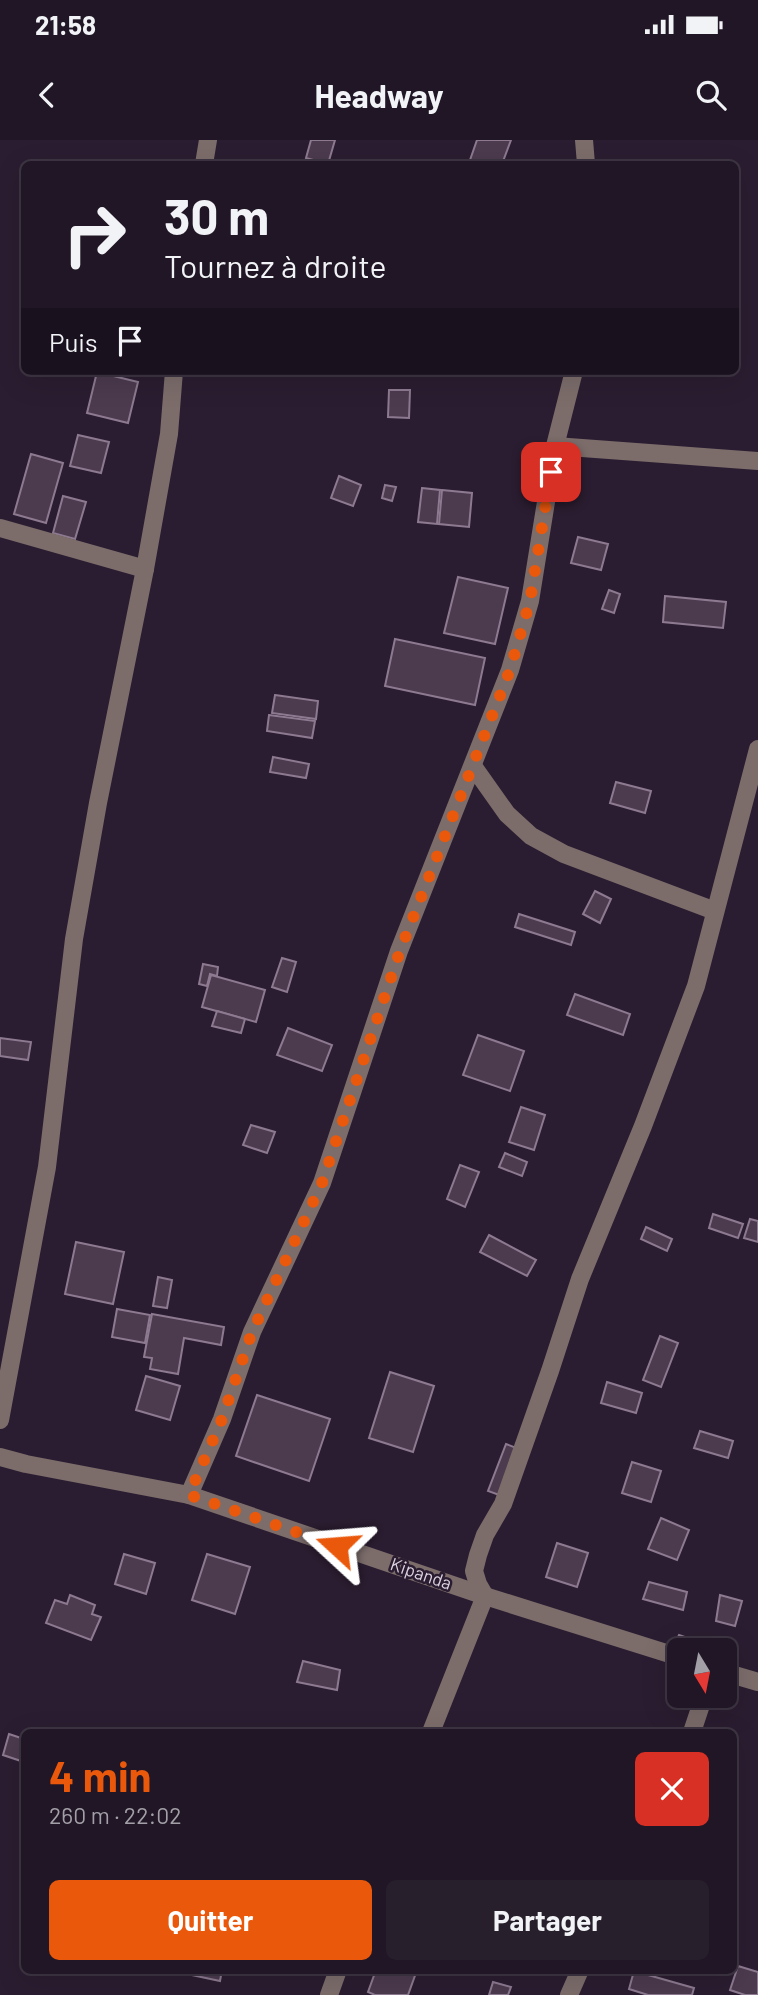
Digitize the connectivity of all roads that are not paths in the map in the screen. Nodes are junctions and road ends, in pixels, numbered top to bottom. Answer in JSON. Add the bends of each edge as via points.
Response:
{"nodes":[{"id":1,"x":208,"y":140,"type":"edge"},
{"id":2,"x":584,"y":140,"type":"edge"},
{"id":3,"x":204,"y":161,"type":"edge"},
{"id":4,"x":586,"y":161,"type":"edge"},
{"id":5,"x":174,"y":375,"type":"edge"},
{"id":6,"x":573,"y":375,"type":"edge"},
{"id":7,"x":555,"y":446,"type":"junction"},
{"id":8,"x":758,"y":461,"type":"edge"},
{"id":9,"x":0,"y":528,"type":"edge"},
{"id":10,"x":145,"y":569,"type":"junction"},
{"id":11,"x":758,"y":749,"type":"edge"},
{"id":12,"x":473,"y":766,"type":"junction"},
{"id":13,"x":715,"y":911,"type":"junction"},
{"id":14,"x":0,"y":1420,"type":"edge"},
{"id":15,"x":0,"y":1457,"type":"edge"},
{"id":16,"x":189,"y":1495,"type":"junction"},
{"id":17,"x":485,"y":1596,"type":"junction"},
{"id":18,"x":667,"y":1653,"type":"edge"},
{"id":19,"x":737,"y":1676,"type":"edge"},
{"id":20,"x":758,"y":1682,"type":"edge"},
{"id":21,"x":700,"y":1708,"type":"edge"},
{"id":22,"x":432,"y":1729,"type":"edge"},
{"id":23,"x":693,"y":1729,"type":"edge"},
{"id":24,"x":337,"y":1974,"type":"edge"},
{"id":25,"x":578,"y":1974,"type":"edge"},
{"id":26,"x":329,"y":1995,"type":"edge"},
{"id":27,"x":569,"y":1995,"type":"edge"}],
"edges":[{"from":1,"to":3,"type":"street"},
{"from":2,"to":4,"type":"street"},
{"from":5,"to":10,"type":"street","via":[[169,434]]},
{"from":6,"to":7,"type":"street"},
{"from":7,"to":8,"type":"street"},
{"from":7,"to":12,"type":"street","via":[[530,601],[510,670]]},
{"from":9,"to":10,"type":"street"},
{"from":10,"to":14,"type":"street","via":[[77,925],[47,1167]]},
{"from":11,"to":13,"type":"street"},
{"from":12,"to":13,"type":"street","via":[[507,814],[531,836],[564,854]]},
{"from":12,"to":16,"type":"street","via":[[400,951],[322,1183],[252,1332]]},
{"from":13,"to":17,"type":"street","via":[[696,986],[580,1279],[503,1504],[481,1545],[474,1572]]},
{"from":15,"to":16,"type":"street","name":"Kipanda"},
{"from":16,"to":17,"type":"street","name":"Kipanda"},
{"from":17,"to":18,"type":"street","name":"Kipanda"},
{"from":17,"to":22,"type":"street"},
{"from":19,"to":20,"type":"street"},
{"from":21,"to":23,"type":"street"},
{"from":24,"to":26,"type":"street"},
{"from":25,"to":27,"type":"street"}]}
